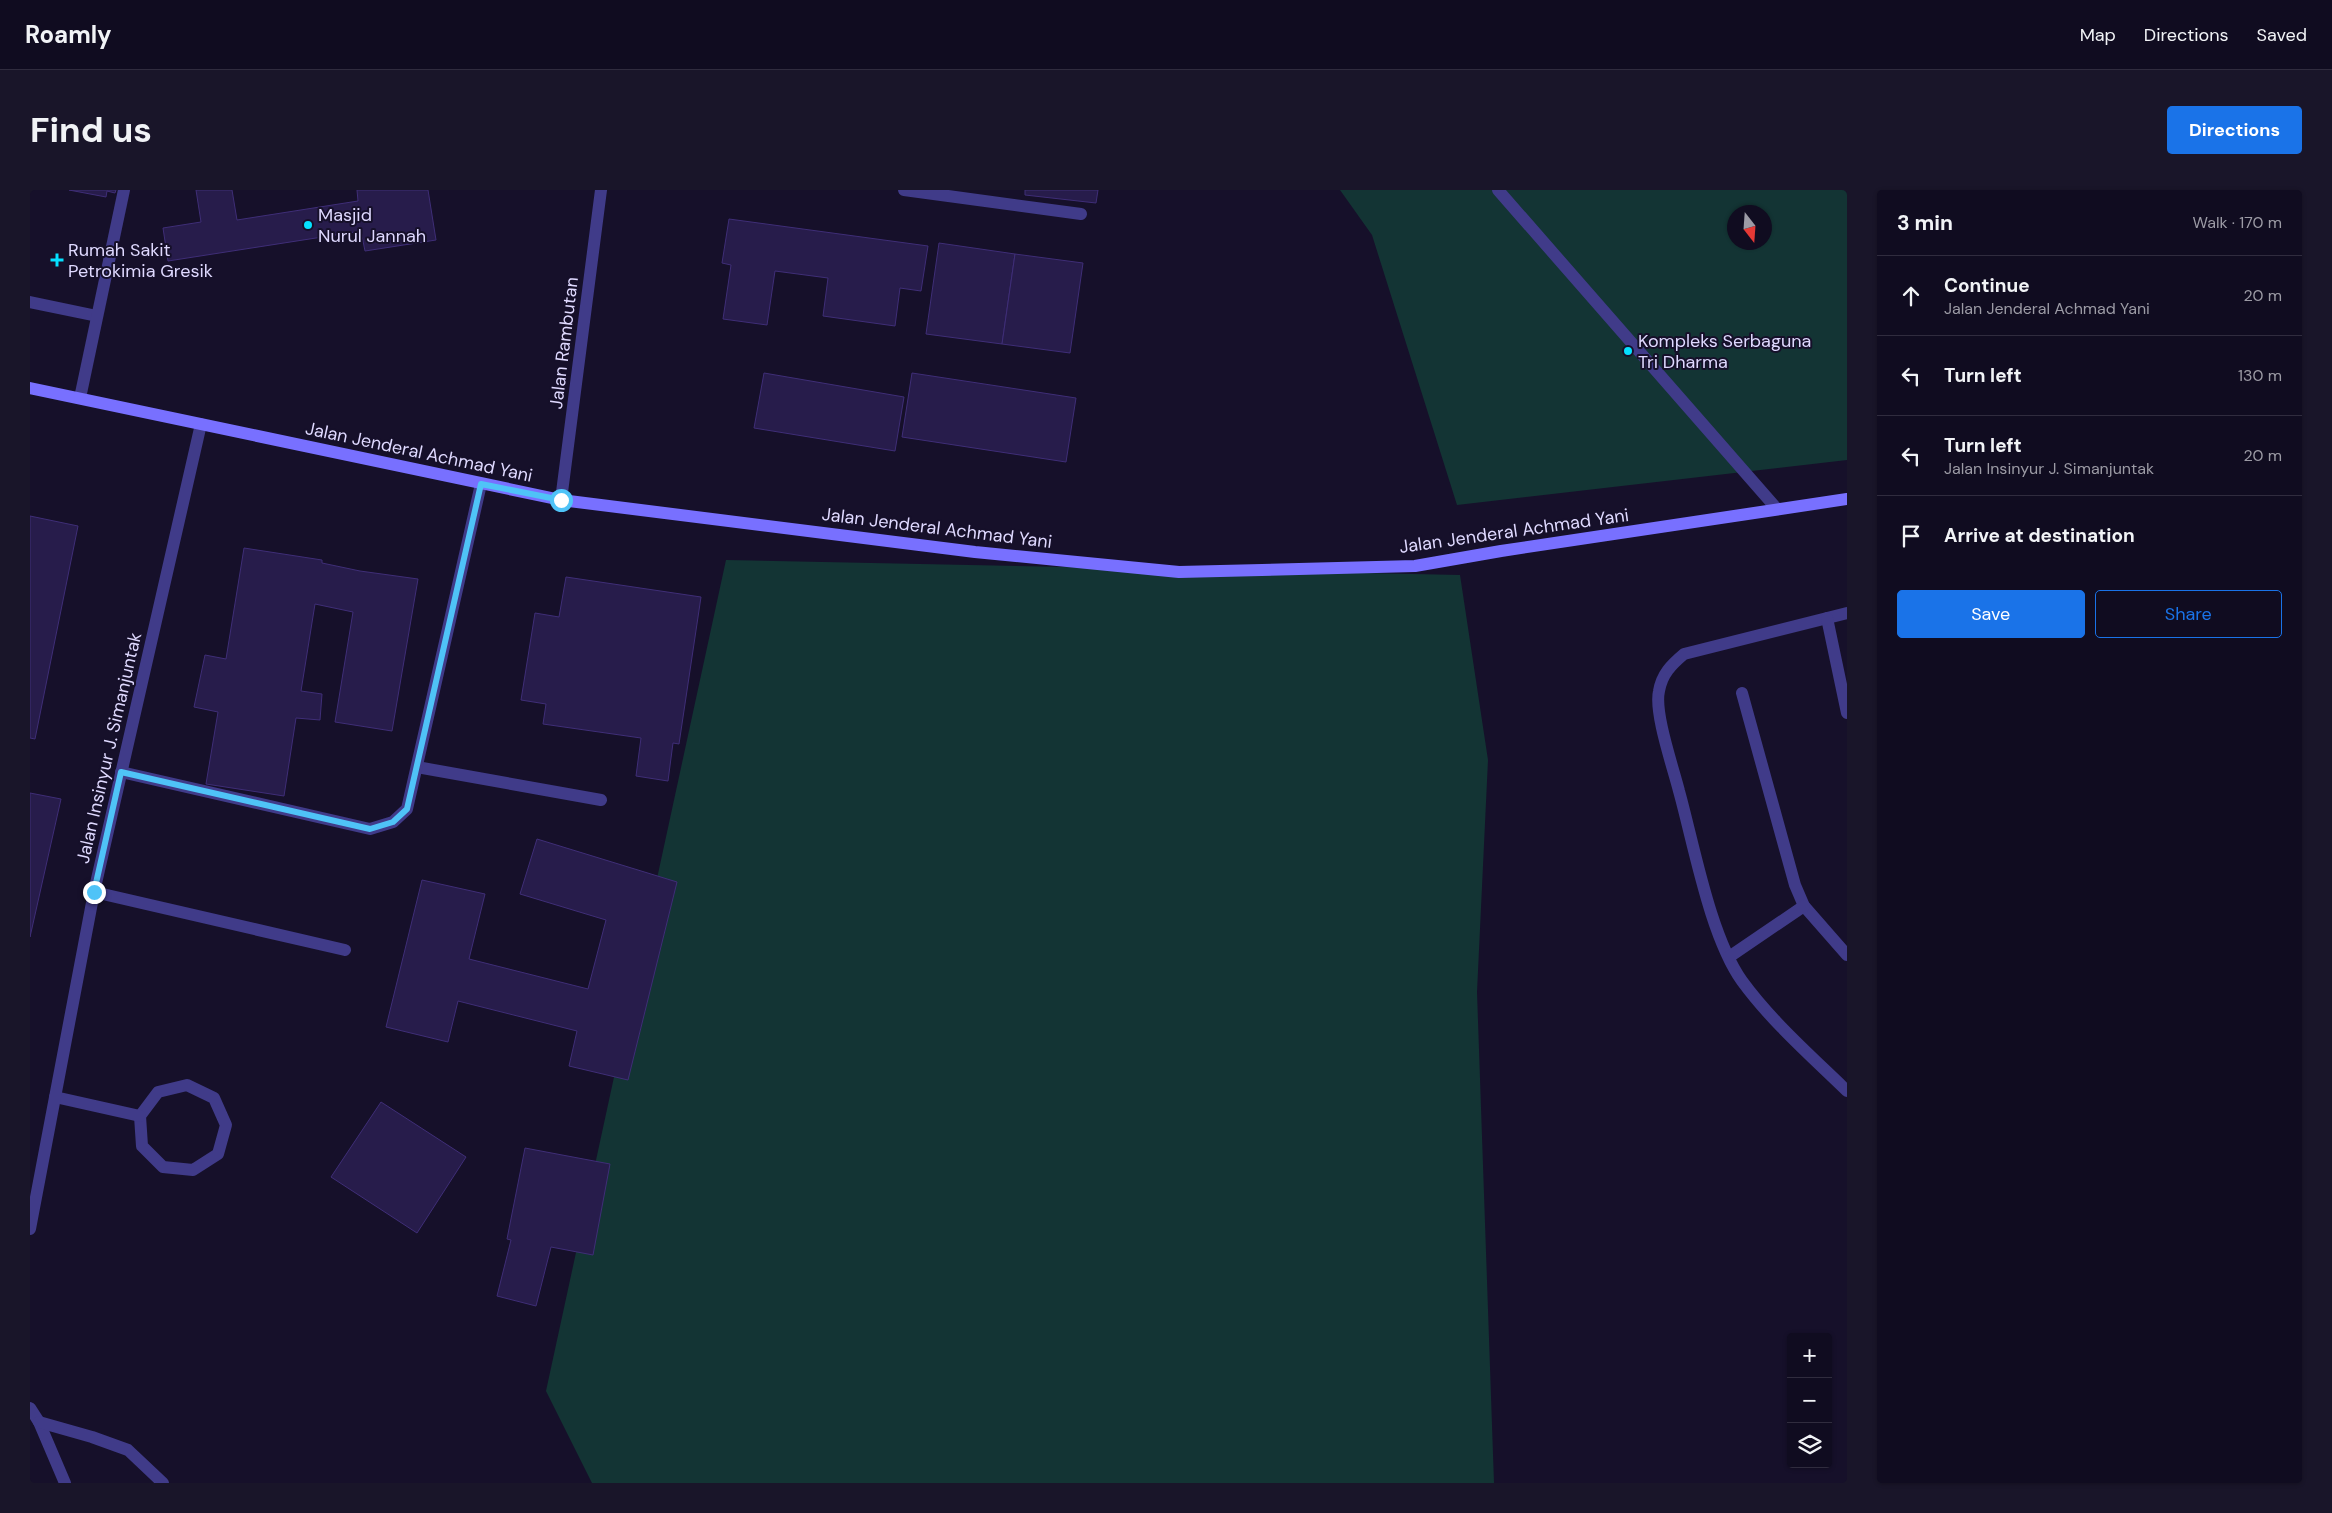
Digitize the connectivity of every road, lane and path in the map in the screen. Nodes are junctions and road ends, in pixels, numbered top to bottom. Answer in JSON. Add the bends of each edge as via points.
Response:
{"nodes":[{"id":1,"x":124,"y":190,"type":"edge"},
{"id":2,"x":601,"y":190,"type":"edge"},
{"id":3,"x":904,"y":190,"type":"edge"},
{"id":4,"x":1498,"y":190,"type":"edge"},
{"id":5,"x":1081,"y":214,"type":"dead end"},
{"id":6,"x":30,"y":302,"type":"edge"},
{"id":7,"x":97,"y":316,"type":"junction"},
{"id":8,"x":30,"y":388,"type":"edge"},
{"id":9,"x":80,"y":398,"type":"junction"},
{"id":10,"x":201,"y":424,"type":"junction"},
{"id":11,"x":481,"y":484,"type":"junction"},
{"id":12,"x":1847,"y":499,"type":"edge"},
{"id":13,"x":561,"y":500,"type":"junction"},
{"id":14,"x":1777,"y":509,"type":"junction"},
{"id":15,"x":1847,"y":613,"type":"edge"},
{"id":16,"x":1828,"y":618,"type":"junction"},
{"id":17,"x":1742,"y":693,"type":"dead end"},
{"id":18,"x":1847,"y":713,"type":"edge"},
{"id":19,"x":417,"y":767,"type":"junction"},
{"id":20,"x":121,"y":772,"type":"junction"},
{"id":21,"x":601,"y":800,"type":"dead end"},
{"id":22,"x":94,"y":892,"type":"junction"},
{"id":23,"x":1804,"y":906,"type":"junction"},
{"id":24,"x":345,"y":950,"type":"dead end"},
{"id":25,"x":1847,"y":955,"type":"edge"},
{"id":26,"x":1729,"y":957,"type":"junction"},
{"id":27,"x":1847,"y":1091,"type":"edge"},
{"id":28,"x":55,"y":1098,"type":"junction"},
{"id":29,"x":140,"y":1116,"type":"junction"},
{"id":30,"x":30,"y":1229,"type":"edge"},
{"id":31,"x":30,"y":1408,"type":"edge"},
{"id":32,"x":39,"y":1422,"type":"junction"},
{"id":33,"x":65,"y":1483,"type":"edge"},
{"id":34,"x":164,"y":1483,"type":"edge"}],
"edges":[{"from":1,"to":7,"type":"street"},
{"from":2,"to":13,"type":"street","name":"Jalan Rambutan"},
{"from":3,"to":5,"type":"street"},
{"from":4,"to":14,"type":"street"},
{"from":6,"to":7,"type":"street"},
{"from":7,"to":9,"type":"street"},
{"from":8,"to":9,"type":"main road","name":"Jalan Jenderal Achmad Yani"},
{"from":9,"to":10,"type":"main road","name":"Jalan Jenderal Achmad Yani"},
{"from":10,"to":11,"type":"main road","name":"Jalan Jenderal Achmad Yani"},
{"from":10,"to":20,"type":"street","name":"Jalan Insinyur J. Simanjuntak"},
{"from":11,"to":13,"type":"main road","name":"Jalan Jenderal Achmad Yani"},
{"from":11,"to":19,"type":"street"},
{"from":12,"to":14,"type":"main road","name":"Jalan Jenderal Achmad Yani"},
{"from":13,"to":14,"type":"main road","name":"Jalan Jenderal Achmad Yani","via":[[975,552],[1179,572],[1415,566]]},
{"from":15,"to":16,"type":"street"},
{"from":16,"to":18,"type":"street"},
{"from":16,"to":26,"type":"street","via":[[1684,654],[1666,670],[1658,692],[1664,735],[1709,903]]},
{"from":17,"to":23,"type":"street","via":[[1795,885]]},
{"from":19,"to":20,"type":"street","via":[[407,809],[393,822],[370,829]]},
{"from":19,"to":21,"type":"street"},
{"from":20,"to":22,"type":"street","name":"Jalan Insinyur J. Simanjuntak"},
{"from":22,"to":24,"type":"street"},
{"from":22,"to":28,"type":"street","name":"Jalan Insinyur J. Simanjuntak"},
{"from":23,"to":25,"type":"street"},
{"from":23,"to":26,"type":"street"},
{"from":26,"to":27,"type":"street","via":[[1742,980],[1780,1027]]},
{"from":28,"to":29,"type":"street"},
{"from":28,"to":30,"type":"street","name":"Jalan Insinyur J. Simanjuntak"},
{"from":29,"to":29,"type":"street","via":[[142,1146],[163,1168],[193,1170],[218,1154],[226,1125],[214,1098],[187,1085],[158,1092]]},
{"from":31,"to":32,"type":"street"},
{"from":32,"to":33,"type":"street"},
{"from":32,"to":34,"type":"street","via":[[128,1450]]}]}
